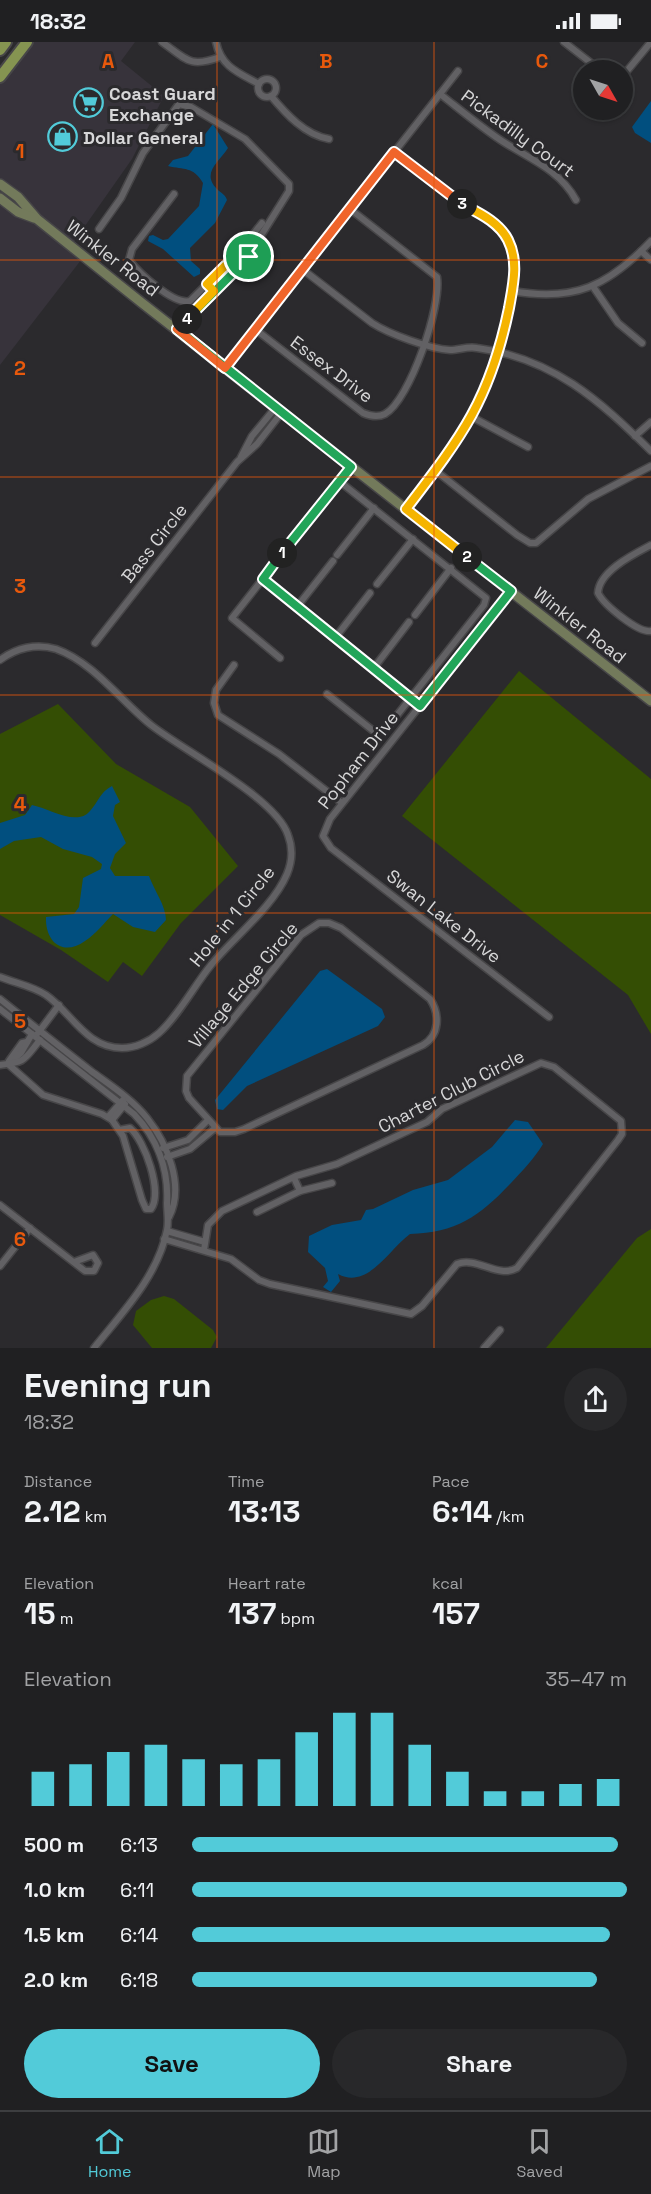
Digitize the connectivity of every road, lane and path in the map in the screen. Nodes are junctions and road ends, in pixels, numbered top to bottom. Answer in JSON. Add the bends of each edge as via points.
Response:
{"nodes":[{"id":1,"x":6,"y":42,"type":"edge"},
{"id":2,"x":27,"y":42,"type":"edge"},
{"id":3,"x":162,"y":42,"type":"edge"},
{"id":4,"x":216,"y":42,"type":"edge"},
{"id":5,"x":564,"y":42,"type":"edge"},
{"id":6,"x":651,"y":42,"type":"edge"},
{"id":7,"x":0,"y":50,"type":"edge"},
{"id":8,"x":220,"y":57,"type":"junction"},
{"id":9,"x":587,"y":60,"type":"edge"},
{"id":10,"x":633,"y":64,"type":"edge"},
{"id":11,"x":458,"y":70,"type":"dead end"},
{"id":12,"x":0,"y":77,"type":"edge"},
{"id":13,"x":259,"y":84,"type":"junction"},
{"id":14,"x":440,"y":93,"type":"junction"},
{"id":15,"x":271,"y":96,"type":"junction"},
{"id":16,"x":329,"y":139,"type":"dead end"},
{"id":17,"x":394,"y":152,"type":"junction"},
{"id":18,"x":0,"y":184,"type":"edge"},
{"id":19,"x":174,"y":194,"type":"dead end"},
{"id":20,"x":0,"y":198,"type":"edge"},
{"id":21,"x":576,"y":200,"type":"dead end"},
{"id":22,"x":350,"y":209,"type":"junction"},
{"id":23,"x":36,"y":219,"type":"junction"},
{"id":24,"x":262,"y":223,"type":"dead end"},
{"id":25,"x":99,"y":229,"type":"dead end"},
{"id":26,"x":651,"y":241,"type":"edge"},
{"id":27,"x":241,"y":250,"type":"junction"},
{"id":28,"x":640,"y":251,"type":"junction"},
{"id":29,"x":249,"y":257,"type":"junction"},
{"id":30,"x":651,"y":260,"type":"edge"},
{"id":31,"x":302,"y":269,"type":"junction"},
{"id":32,"x":207,"y":284,"type":"junction"},
{"id":33,"x":594,"y":288,"type":"junction"},
{"id":34,"x":214,"y":291,"type":"junction"},
{"id":35,"x":512,"y":291,"type":"junction"},
{"id":36,"x":177,"y":329,"type":"junction"},
{"id":37,"x":255,"y":329,"type":"junction"},
{"id":38,"x":642,"y":343,"type":"dead end"},
{"id":39,"x":425,"y":344,"type":"junction"},
{"id":40,"x":499,"y":353,"type":"junction"},
{"id":41,"x":225,"y":368,"type":"junction"},
{"id":42,"x":279,"y":410,"type":"junction"},
{"id":43,"x":472,"y":417,"type":"junction"},
{"id":44,"x":651,"y":422,"type":"edge"},
{"id":45,"x":635,"y":436,"type":"junction"},
{"id":46,"x":528,"y":447,"type":"dead end"},
{"id":47,"x":651,"y":451,"type":"edge"},
{"id":48,"x":651,"y":466,"type":"edge"},
{"id":49,"x":351,"y":467,"type":"junction"},
{"id":50,"x":436,"y":471,"type":"junction"},
{"id":51,"x":339,"y":481,"type":"junction"},
{"id":52,"x":374,"y":508,"type":"junction"},
{"id":53,"x":406,"y":509,"type":"junction"},
{"id":54,"x":413,"y":539,"type":"junction"},
{"id":55,"x":651,"y":544,"type":"edge"},
{"id":56,"x":337,"y":555,"type":"dead end"},
{"id":57,"x":333,"y":561,"type":"dead end"},
{"id":58,"x":451,"y":568,"type":"junction"},
{"id":59,"x":263,"y":579,"type":"junction"},
{"id":60,"x":377,"y":584,"type":"dead end"},
{"id":61,"x":511,"y":591,"type":"junction"},
{"id":62,"x":370,"y":593,"type":"dead end"},
{"id":63,"x":296,"y":608,"type":"junction"},
{"id":64,"x":415,"y":615,"type":"dead end"},
{"id":65,"x":409,"y":622,"type":"dead end"},
{"id":66,"x":651,"y":631,"type":"edge"},
{"id":67,"x":335,"y":638,"type":"junction"},
{"id":68,"x":95,"y":643,"type":"dead end"},
{"id":69,"x":280,"y":658,"type":"dead end"},
{"id":70,"x":0,"y":660,"type":"edge"},
{"id":71,"x":234,"y":665,"type":"dead end"},
{"id":72,"x":373,"y":669,"type":"junction"},
{"id":73,"x":327,"y":694,"type":"dead end"},
{"id":74,"x":410,"y":698,"type":"junction"},
{"id":75,"x":651,"y":701,"type":"edge"},
{"id":76,"x":420,"y":706,"type":"junction"},
{"id":77,"x":342,"y":803,"type":"junction"},
{"id":78,"x":323,"y":837,"type":"joint"},
{"id":79,"x":0,"y":977,"type":"edge"},
{"id":80,"x":0,"y":999,"type":"edge"},
{"id":81,"x":59,"y":1005,"type":"junction"},
{"id":82,"x":0,"y":1009,"type":"edge"},
{"id":83,"x":549,"y":1017,"type":"dead end"},
{"id":84,"x":37,"y":1035,"type":"junction"},
{"id":85,"x":28,"y":1046,"type":"junction"},
{"id":86,"x":0,"y":1065,"type":"edge"},
{"id":87,"x":8,"y":1065,"type":"junction"},
{"id":88,"x":124,"y":1101,"type":"junction"},
{"id":89,"x":110,"y":1119,"type":"junction"},
{"id":90,"x":207,"y":1121,"type":"junction"},
{"id":91,"x":214,"y":1129,"type":"junction"},
{"id":92,"x":119,"y":1130,"type":"junction"},
{"id":93,"x":194,"y":1136,"type":"junction"},
{"id":94,"x":199,"y":1142,"type":"junction"},
{"id":95,"x":162,"y":1149,"type":"junction"},
{"id":96,"x":165,"y":1158,"type":"junction"},
{"id":97,"x":294,"y":1178,"type":"junction"},
{"id":98,"x":332,"y":1183,"type":"dead end"},
{"id":99,"x":300,"y":1191,"type":"junction"},
{"id":100,"x":0,"y":1205,"type":"edge"},
{"id":101,"x":256,"y":1212,"type":"dead end"},
{"id":102,"x":30,"y":1228,"type":"junction"},
{"id":103,"x":167,"y":1230,"type":"junction"},
{"id":104,"x":165,"y":1239,"type":"junction"},
{"id":105,"x":205,"y":1242,"type":"junction"},
{"id":106,"x":204,"y":1250,"type":"junction"},
{"id":107,"x":74,"y":1262,"type":"dead end"},
{"id":108,"x":0,"y":1266,"type":"edge"},
{"id":109,"x":500,"y":1330,"type":"dead end"},
{"id":110,"x":94,"y":1348,"type":"edge"},
{"id":111,"x":484,"y":1348,"type":"edge"}],
"edges":[{"from":1,"to":7,"type":"main road"},
{"from":2,"to":12,"type":"main road"},
{"from":3,"to":8,"type":"street","via":[[192,62],[202,64]]},
{"from":4,"to":8,"type":"street"},
{"from":5,"to":9,"type":"street"},
{"from":6,"to":10,"type":"street"},
{"from":8,"to":13,"type":"street","via":[[228,67]]},
{"from":11,"to":14,"type":"street"},
{"from":13,"to":15,"type":"street","via":[[260,93]]},
{"from":13,"to":15,"type":"street","via":[[266,79],[272,81],[276,89]]},
{"from":14,"to":17,"type":"street"},
{"from":14,"to":21,"type":"street","name":"Pickadilly Court","via":[[496,137],[555,174]]},
{"from":15,"to":16,"type":"street","via":[[312,134]]},
{"from":17,"to":22,"type":"street"},
{"from":17,"to":35,"type":"street","via":[[455,200],[502,230],[514,256]]},
{"from":18,"to":23,"type":"street","name":"Winkler Road","via":[[18,197]]},
{"from":19,"to":32,"type":"street","via":[[132,249],[129,260],[178,301],[190,301]]},
{"from":20,"to":23,"type":"street","name":"Winkler Road","via":[[18,212]]},
{"from":22,"to":31,"type":"street"},
{"from":22,"to":39,"type":"street","via":[[437,277]]},
{"from":23,"to":36,"type":"street","name":"Winkler Road"},
{"from":24,"to":27,"type":"street"},
{"from":25,"to":29,"type":"street","via":[[121,198],[143,153],[179,104],[185,104],[256,148],[289,184],[289,191]]},
{"from":26,"to":28,"type":"street"},
{"from":27,"to":29,"type":"street"},
{"from":27,"to":32,"type":"street"},
{"from":28,"to":30,"type":"street"},
{"from":28,"to":33,"type":"street"},
{"from":29,"to":34,"type":"street"},
{"from":31,"to":37,"type":"street"},
{"from":31,"to":39,"type":"street","via":[[378,327]]},
{"from":32,"to":34,"type":"street"},
{"from":33,"to":35,"type":"street","via":[[560,294]]},
{"from":33,"to":38,"type":"street","via":[[618,323]]},
{"from":34,"to":36,"type":"street"},
{"from":35,"to":40,"type":"street"},
{"from":36,"to":41,"type":"street","name":"Winkler Road"},
{"from":37,"to":39,"type":"street","name":"Essex Drive","via":[[363,413],[377,417],[393,406],[414,372]]},
{"from":37,"to":41,"type":"street"},
{"from":39,"to":40,"type":"street"},
{"from":40,"to":43,"type":"street"},
{"from":40,"to":45,"type":"street","via":[[570,380]]},
{"from":41,"to":42,"type":"street","name":"Winkler Road"},
{"from":42,"to":49,"type":"street","name":"Winkler Road"},
{"from":42,"to":68,"type":"street","name":"Bass Circle","via":[[252,436],[237,462]]},
{"from":43,"to":46,"type":"street"},
{"from":43,"to":50,"type":"street"},
{"from":44,"to":45,"type":"street"},
{"from":45,"to":47,"type":"street"},
{"from":48,"to":50,"type":"street","via":[[588,499],[536,543],[518,535]]},
{"from":49,"to":51,"type":"street"},
{"from":49,"to":53,"type":"street","name":"Winkler Road"},
{"from":50,"to":53,"type":"street"},
{"from":51,"to":52,"type":"street"},
{"from":51,"to":59,"type":"street"},
{"from":52,"to":54,"type":"street"},
{"from":52,"to":56,"type":"street"},
{"from":53,"to":61,"type":"street","name":"Winkler Road"},
{"from":54,"to":58,"type":"street"},
{"from":54,"to":60,"type":"street"},
{"from":55,"to":66,"type":"street","via":[[629,557],[598,587],[606,604],[639,629]]},
{"from":57,"to":63,"type":"street"},
{"from":58,"to":64,"type":"street"},
{"from":58,"to":74,"type":"street","via":[[486,598]]},
{"from":59,"to":63,"type":"street"},
{"from":59,"to":69,"type":"street","via":[[232,618]]},
{"from":61,"to":75,"type":"street","name":"Winkler Road"},
{"from":61,"to":76,"type":"street","name":"Popham Drive"},
{"from":62,"to":67,"type":"street"},
{"from":63,"to":67,"type":"street"},
{"from":65,"to":72,"type":"street"},
{"from":67,"to":72,"type":"street"},
{"from":70,"to":81,"type":"street","name":"Hole in 1 Circle","via":[[19,649],[33,647],[53,648],[76,660],[153,726],[274,813],[290,843],[290,867],[280,886],[206,971],[166,1026],[150,1040],[125,1048],[98,1043]]},
{"from":71,"to":77,"type":"street","via":[[216,690],[214,703],[218,714],[279,754]]},
{"from":72,"to":74,"type":"street"},
{"from":73,"to":74,"type":"street","via":[[376,733],[383,733]]},
{"from":74,"to":76,"type":"street"},
{"from":76,"to":77,"type":"street","name":"Popham Drive"},
{"from":77,"to":78,"type":"street","name":"Popham Drive","via":[[326,825]]},
{"from":78,"to":83,"type":"street","name":"Swan Lake Drive","via":[[331,848]]},
{"from":79,"to":81,"type":"street","name":"Hole in 1 Circle","via":[[37,990]]},
{"from":80,"to":84,"type":"street"},
{"from":81,"to":84,"type":"street"},
{"from":82,"to":84,"type":"street"},
{"from":84,"to":85,"type":"street"},
{"from":84,"to":88,"type":"street"},
{"from":85,"to":87,"type":"street","via":[[23,1061]]},
{"from":85,"to":87,"type":"street","via":[[22,1043]]},
{"from":86,"to":87,"type":"street"},
{"from":87,"to":89,"type":"street","via":[[43,1095]]},
{"from":88,"to":89,"type":"street"},
{"from":88,"to":95,"type":"street","via":[[147,1118]]},
{"from":89,"to":92,"type":"street"},
{"from":90,"to":91,"type":"street","name":"Village Edge Circle"},
{"from":90,"to":91,"type":"street","name":"Village Edge Circle","via":[[189,1098],[187,1076],[313,925],[329,923],[341,928],[434,1004],[436,1030],[423,1046],[244,1129],[227,1133]]},
{"from":90,"to":93,"type":"street"},
{"from":91,"to":94,"type":"street"},
{"from":92,"to":92,"type":"street","via":[[142,1200],[146,1209],[151,1209],[157,1194],[142,1146],[130,1128]]},
{"from":93,"to":94,"type":"street"},
{"from":93,"to":95,"type":"street"},
{"from":94,"to":96,"type":"street"},
{"from":95,"to":96,"type":"street"},
{"from":96,"to":103,"type":"street"},
{"from":97,"to":99,"type":"street"},
{"from":97,"to":105,"type":"street","name":"Charter Club Circle","via":[[216,1214],[208,1224]]},
{"from":97,"to":106,"type":"street","name":"Charter Club Circle","via":[[337,1164],[427,1122],[442,1109],[541,1064],[554,1066],[617,1117],[622,1128],[618,1140],[517,1268],[505,1272],[476,1263],[457,1264],[411,1314],[270,1284],[231,1259]]},
{"from":98,"to":99,"type":"street"},
{"from":99,"to":101,"type":"street"},
{"from":100,"to":102,"type":"street"},
{"from":102,"to":107,"type":"street"},
{"from":102,"to":108,"type":"street"},
{"from":103,"to":104,"type":"street"},
{"from":103,"to":105,"type":"street"},
{"from":104,"to":106,"type":"street","name":"Charter Club Circle"},
{"from":104,"to":110,"type":"street","via":[[140,1290]]},
{"from":105,"to":106,"type":"street","name":"Charter Club Circle"},
{"from":109,"to":111,"type":"street"}]}
